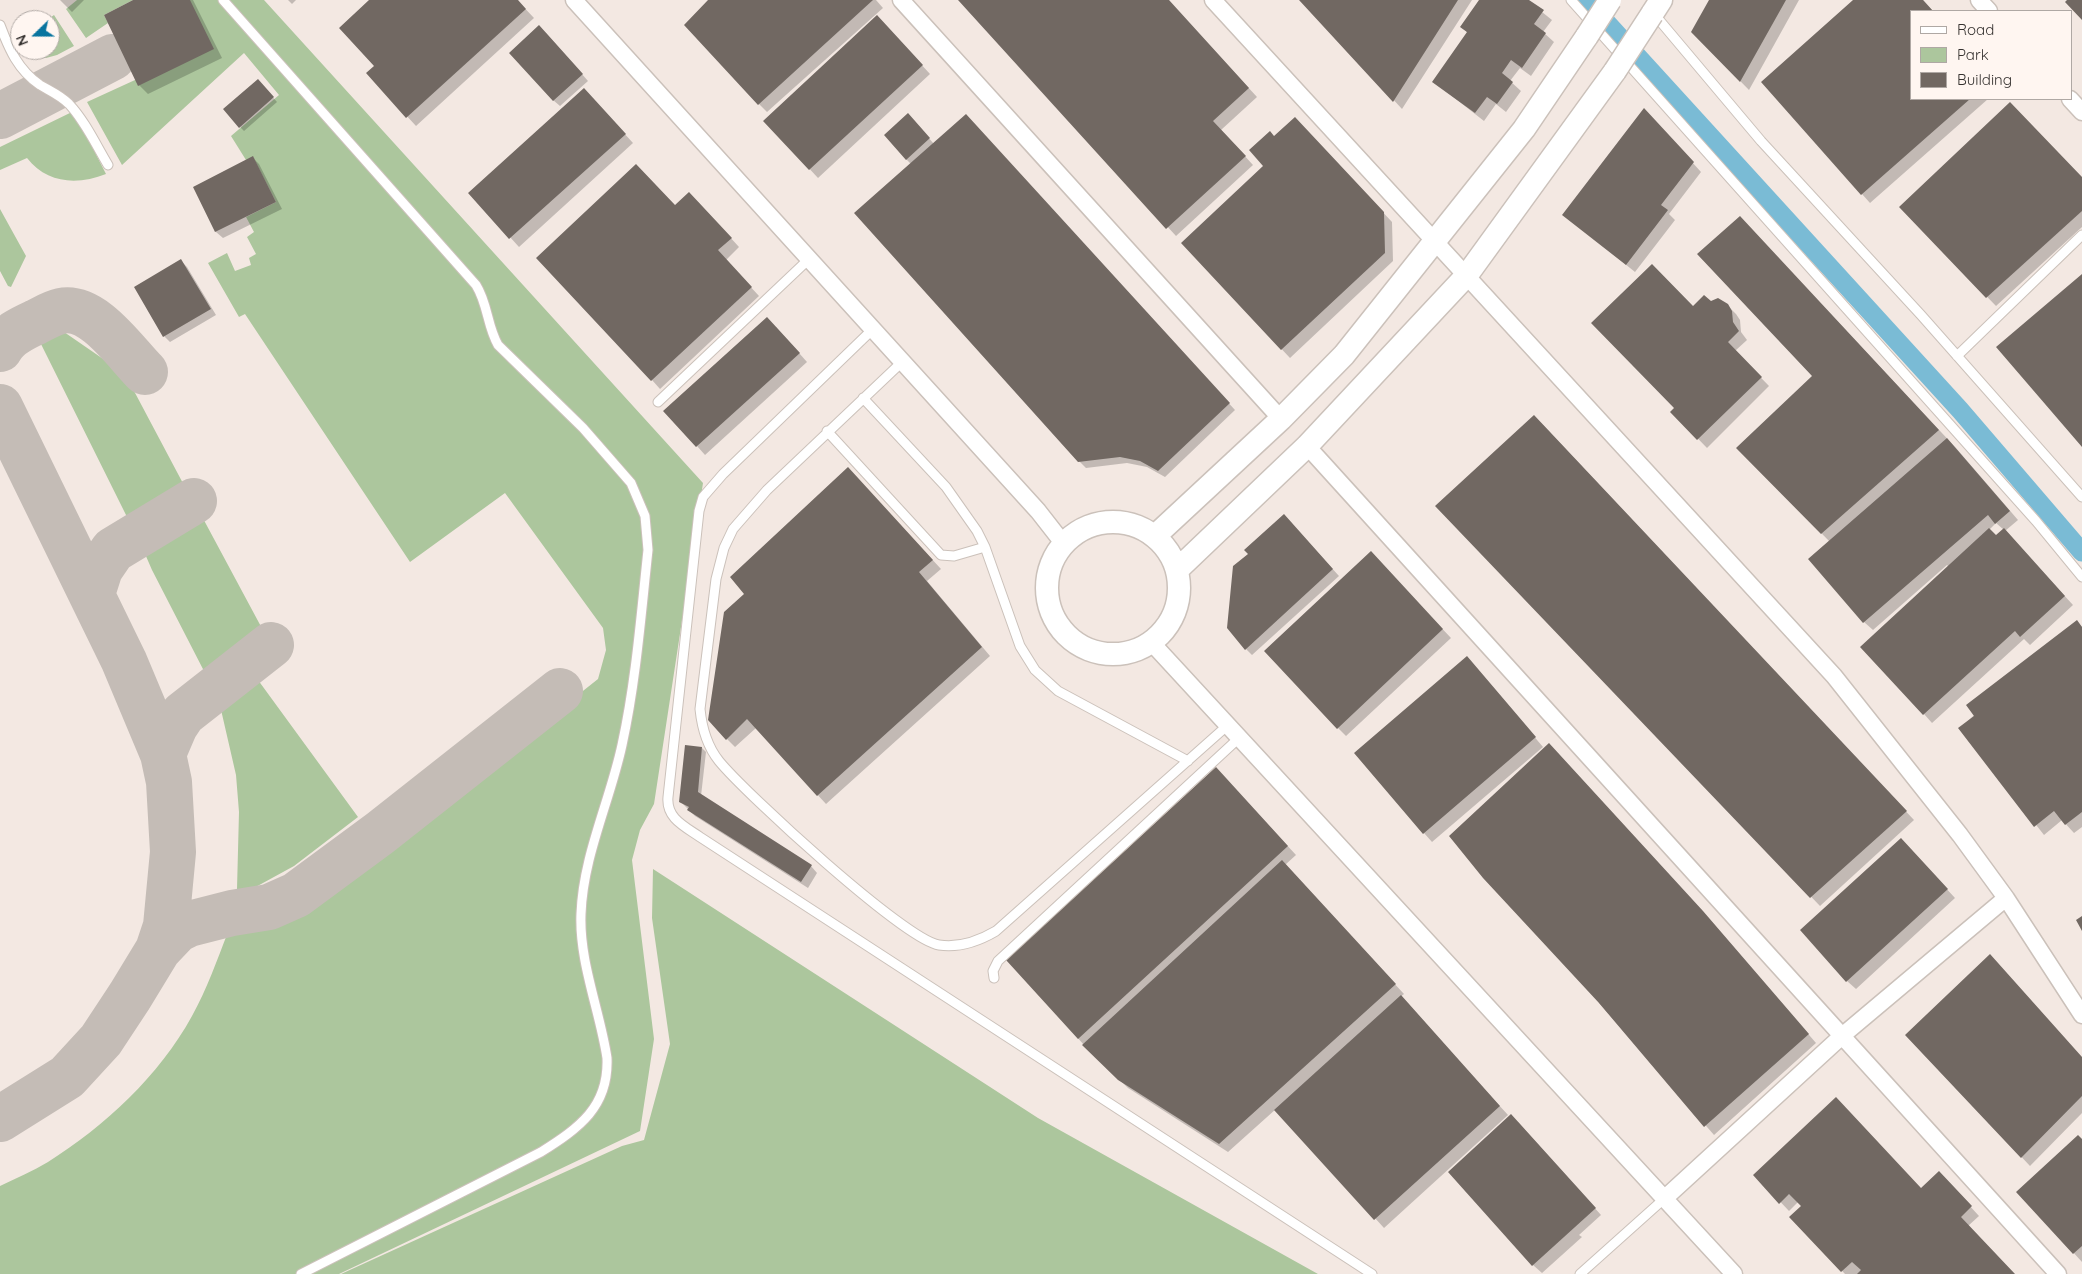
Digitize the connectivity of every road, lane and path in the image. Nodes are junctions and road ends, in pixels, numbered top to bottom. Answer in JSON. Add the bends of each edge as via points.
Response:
{"nodes":[{"id":1,"x":223,"y":0,"type":"edge"},
{"id":2,"x":574,"y":0,"type":"edge"},
{"id":3,"x":901,"y":0,"type":"edge"},
{"id":4,"x":1213,"y":0,"type":"edge"},
{"id":5,"x":1571,"y":0,"type":"edge"},
{"id":6,"x":1610,"y":0,"type":"edge"},
{"id":7,"x":1658,"y":12,"type":"edge"},
{"id":8,"x":0,"y":25,"type":"edge"},
{"id":9,"x":2071,"y":100,"type":"edge"},
{"id":10,"x":2082,"y":112,"type":"edge"},
{"id":11,"x":108,"y":165,"type":"dead end"},
{"id":12,"x":2082,"y":236,"type":"edge"},
{"id":13,"x":1435,"y":242,"type":"junction"},
{"id":14,"x":809,"y":260,"type":"junction"},
{"id":15,"x":1467,"y":275,"type":"junction"},
{"id":16,"x":872,"y":330,"type":"junction"},
{"id":17,"x":1957,"y":356,"type":"junction"},
{"id":18,"x":902,"y":362,"type":"junction"},
{"id":19,"x":863,"y":398,"type":"junction"},
{"id":20,"x":658,"y":402,"type":"dead end"},
{"id":21,"x":1281,"y":419,"type":"junction"},
{"id":22,"x":827,"y":431,"type":"junction"},
{"id":23,"x":1307,"y":446,"type":"junction"},
{"id":24,"x":2082,"y":498,"type":"edge"},
{"id":25,"x":1154,"y":536,"type":"junction"},
{"id":26,"x":1064,"y":544,"type":"junction"},
{"id":27,"x":985,"y":548,"type":"junction"},
{"id":28,"x":1177,"y":570,"type":"junction"},
{"id":29,"x":2082,"y":577,"type":"edge"},
{"id":30,"x":1151,"y":642,"type":"junction"},
{"id":31,"x":1228,"y":726,"type":"junction"},
{"id":32,"x":1239,"y":738,"type":"junction"},
{"id":33,"x":1188,"y":761,"type":"junction"},
{"id":34,"x":2006,"y":898,"type":"junction"},
{"id":35,"x":994,"y":978,"type":"dead end"},
{"id":36,"x":2082,"y":1016,"type":"edge"},
{"id":37,"x":1843,"y":1035,"type":"junction"},
{"id":38,"x":1665,"y":1198,"type":"junction"},
{"id":39,"x":301,"y":1274,"type":"edge"},
{"id":40,"x":1372,"y":1274,"type":"edge"},
{"id":41,"x":1580,"y":1274,"type":"edge"},
{"id":42,"x":1734,"y":1274,"type":"edge"},
{"id":43,"x":2058,"y":1274,"type":"edge"}],
"edges":[{"from":1,"to":39,"type":"lane","via":[[476,285],[498,345],[620,469],[639,499],[648,533],[628,716],[582,894],[582,937],[607,1058],[606,1080],[600,1100],[577,1127],[541,1152]]},
{"from":2,"to":14,"type":"street"},
{"from":3,"to":21,"type":"street"},
{"from":4,"to":13,"type":"street"},
{"from":5,"to":29,"type":"lane","via":[[2036,521]]},
{"from":6,"to":13,"type":"street","bridge":true,"via":[[1524,129]]},
{"from":7,"to":15,"type":"street","bridge":true},
{"from":7,"to":17,"type":"lane","via":[[1761,141]]},
{"from":8,"to":11,"type":"lane","via":[[18,64],[32,79],[59,95],[75,110]]},
{"from":9,"to":10,"type":"street"},
{"from":12,"to":17,"type":"lane"},
{"from":13,"to":15,"type":"street"},
{"from":13,"to":21,"type":"street","via":[[1344,355]]},
{"from":14,"to":16,"type":"street"},
{"from":14,"to":20,"type":"lane"},
{"from":15,"to":23,"type":"street"},
{"from":15,"to":34,"type":"street","via":[[1523,340],[1616,436],[1692,524],[1834,676]]},
{"from":16,"to":18,"type":"street"},
{"from":16,"to":40,"type":"lane","via":[[703,497],[668,810],[700,837]]},
{"from":17,"to":24,"type":"lane"},
{"from":18,"to":19,"type":"lane"},
{"from":18,"to":26,"type":"street","via":[[1038,511]]},
{"from":19,"to":22,"type":"lane"},
{"from":19,"to":27,"type":"lane","via":[[946,487]]},
{"from":21,"to":25,"type":"street"},
{"from":22,"to":27,"type":"lane","via":[[941,555],[954,556]]},
{"from":22,"to":33,"type":"lane","via":[[767,490],[733,529],[724,548],[716,579],[700,709],[701,725],[708,744],[735,780],[842,876],[915,935],[938,945],[962,944],[981,940],[996,931]]},
{"from":23,"to":28,"type":"street"},
{"from":23,"to":37,"type":"street"},
{"from":25,"to":26,"type":"street","via":[[1132,524],[1106,522],[1081,529]]},
{"from":25,"to":28,"type":"street","via":[[1168,550]]},
{"from":26,"to":30,"type":"street","via":[[1052,562],[1047,580],[1047,599],[1053,618],[1064,633],[1097,653],[1116,655],[1134,651]]},
{"from":27,"to":33,"type":"lane","via":[[1014,631],[1035,670],[1058,691]]},
{"from":28,"to":30,"type":"street","via":[[1176,610],[1166,628]]},
{"from":30,"to":31,"type":"street"},
{"from":31,"to":32,"type":"street"},
{"from":31,"to":33,"type":"lane"},
{"from":32,"to":35,"type":"lane","via":[[998,961],[993,971]]},
{"from":32,"to":38,"type":"street"},
{"from":34,"to":36,"type":"street"},
{"from":34,"to":37,"type":"street"},
{"from":37,"to":38,"type":"street"},
{"from":37,"to":43,"type":"street"},
{"from":38,"to":41,"type":"lane"},
{"from":38,"to":42,"type":"street"}]}
